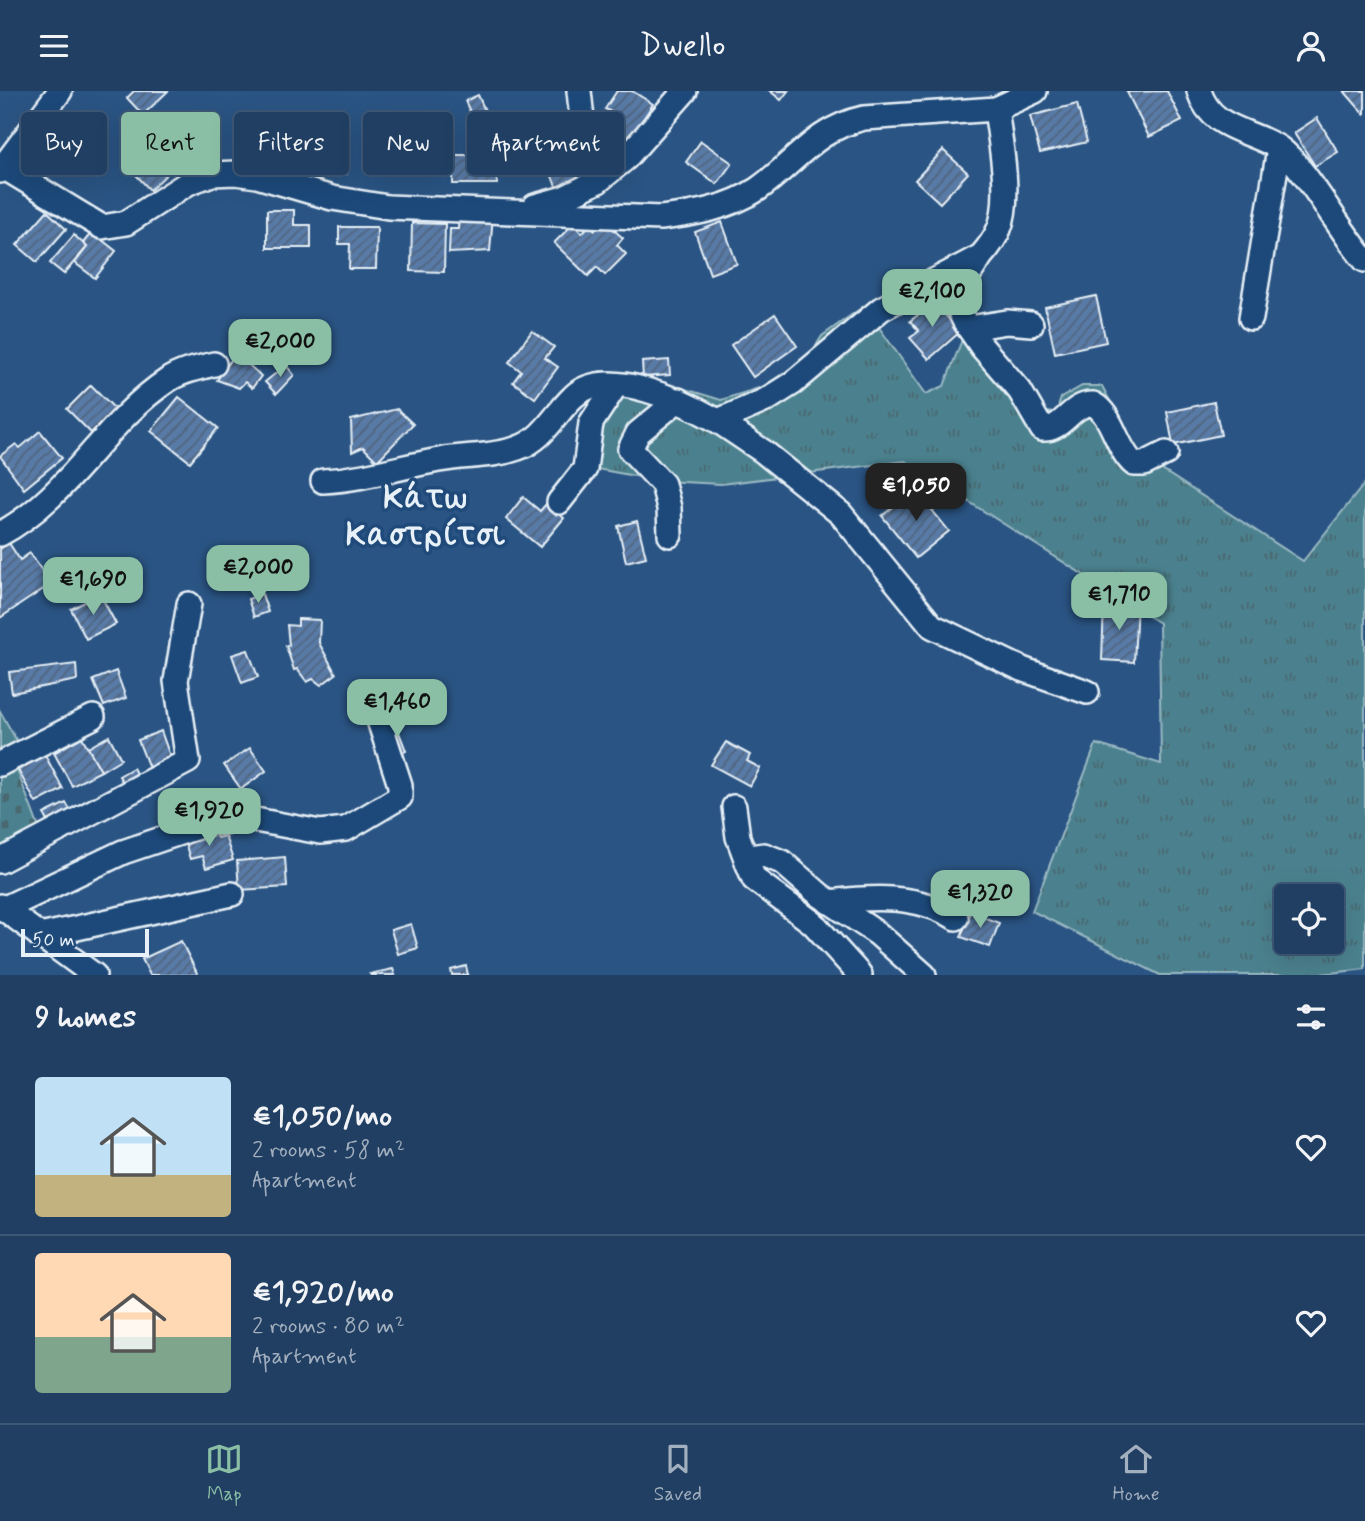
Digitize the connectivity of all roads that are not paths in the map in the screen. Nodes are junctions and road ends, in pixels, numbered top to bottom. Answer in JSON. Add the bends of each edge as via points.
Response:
{"nodes":[{"id":1,"x":60,"y":91,"type":"edge"},
{"id":2,"x":579,"y":91,"type":"edge"},
{"id":3,"x":685,"y":91,"type":"edge"},
{"id":4,"x":1035,"y":91,"type":"edge"},
{"id":5,"x":1199,"y":91,"type":"edge"},
{"id":6,"x":996,"y":109,"type":"junction"},
{"id":7,"x":1279,"y":149,"type":"junction"},
{"id":8,"x":1,"y":168,"type":"edge"},
{"id":9,"x":598,"y":181,"type":"junction"},
{"id":10,"x":532,"y":212,"type":"junction"},
{"id":11,"x":1362,"y":251,"type":"edge"},
{"id":12,"x":981,"y":256,"type":"junction"},
{"id":13,"x":1251,"y":318,"type":"dead end"},
{"id":14,"x":1031,"y":324,"type":"dead end"},
{"id":15,"x":969,"y":328,"type":"junction"},
{"id":16,"x":214,"y":364,"type":"dead end"},
{"id":17,"x":616,"y":385,"type":"junction"},
{"id":18,"x":678,"y":400,"type":"junction"},
{"id":19,"x":718,"y":421,"type":"junction"},
{"id":20,"x":1166,"y":453,"type":"dead end"},
{"id":21,"x":323,"y":481,"type":"dead end"},
{"id":22,"x":559,"y":502,"type":"dead end"},
{"id":23,"x":670,"y":535,"type":"dead end"},
{"id":24,"x":3,"y":536,"type":"edge"},
{"id":25,"x":189,"y":604,"type":"dead end"},
{"id":26,"x":1087,"y":692,"type":"dead end"},
{"id":27,"x":374,"y":705,"type":"dead end"},
{"id":28,"x":93,"y":717,"type":"dead end"},
{"id":29,"x":0,"y":764,"type":"edge"},
{"id":30,"x":734,"y":807,"type":"dead end"},
{"id":31,"x":0,"y":861,"type":"edge"},
{"id":32,"x":748,"y":864,"type":"junction"},
{"id":33,"x":232,"y":894,"type":"dead end"},
{"id":34,"x":829,"y":902,"type":"junction"},
{"id":35,"x":2,"y":908,"type":"edge"},
{"id":36,"x":956,"y":918,"type":"dead end"},
{"id":37,"x":40,"y":936,"type":"junction"},
{"id":38,"x":94,"y":975,"type":"edge"},
{"id":39,"x":859,"y":975,"type":"edge"},
{"id":40,"x":924,"y":975,"type":"edge"}],
"edges":[{"from":1,"to":8,"type":"street"},
{"from":2,"to":9,"type":"street","via":[[583,128]]},
{"from":3,"to":9,"type":"street","via":[[626,158]]},
{"from":4,"to":6,"type":"street"},
{"from":5,"to":7,"type":"street","via":[[1216,120]]},
{"from":6,"to":10,"type":"street","via":[[846,122],[822,134],[757,189],[700,213],[661,218]]},
{"from":6,"to":12,"type":"street","via":[[1003,217]]},
{"from":7,"to":11,"type":"street","via":[[1295,163]]},
{"from":7,"to":13,"type":"street"},
{"from":8,"to":10,"type":"street","via":[[102,227],[126,223],[188,183],[212,174],[235,173],[388,207]]},
{"from":9,"to":10,"type":"street","via":[[565,198],[535,205]]},
{"from":12,"to":15,"type":"street","via":[[959,293],[957,307]]},
{"from":12,"to":19,"type":"street","via":[[881,309],[793,383]]},
{"from":14,"to":15,"type":"street","via":[[1007,322]]},
{"from":15,"to":20,"type":"street","via":[[1020,391],[1042,429],[1056,427],[1078,407],[1093,404],[1101,409],[1134,464]]},
{"from":16,"to":24,"type":"street","via":[[168,380],[64,486]]},
{"from":17,"to":18,"type":"street"},
{"from":17,"to":21,"type":"street","via":[[574,396],[543,433],[519,448],[435,460],[354,480]]},
{"from":17,"to":22,"type":"street","via":[[591,423],[585,469]]},
{"from":18,"to":19,"type":"street"},
{"from":18,"to":23,"type":"street","via":[[638,433],[629,450],[663,484]]},
{"from":19,"to":26,"type":"street","via":[[841,514],[932,626],[1022,669]]},
{"from":25,"to":31,"type":"street","via":[[176,681],[188,761]]},
{"from":27,"to":35,"type":"street","via":[[400,797],[345,829],[320,832],[250,819],[208,823],[123,852]]},
{"from":28,"to":29,"type":"street"},
{"from":30,"to":32,"type":"street","via":[[738,838]]},
{"from":32,"to":34,"type":"street","via":[[756,855],[772,856]]},
{"from":32,"to":39,"type":"street","via":[[754,879],[820,929]]},
{"from":33,"to":37,"type":"street"},
{"from":34,"to":36,"type":"street","via":[[909,900],[936,906]]},
{"from":34,"to":40,"type":"street","via":[[878,934]]},
{"from":35,"to":37,"type":"street"},
{"from":37,"to":38,"type":"street"}]}
